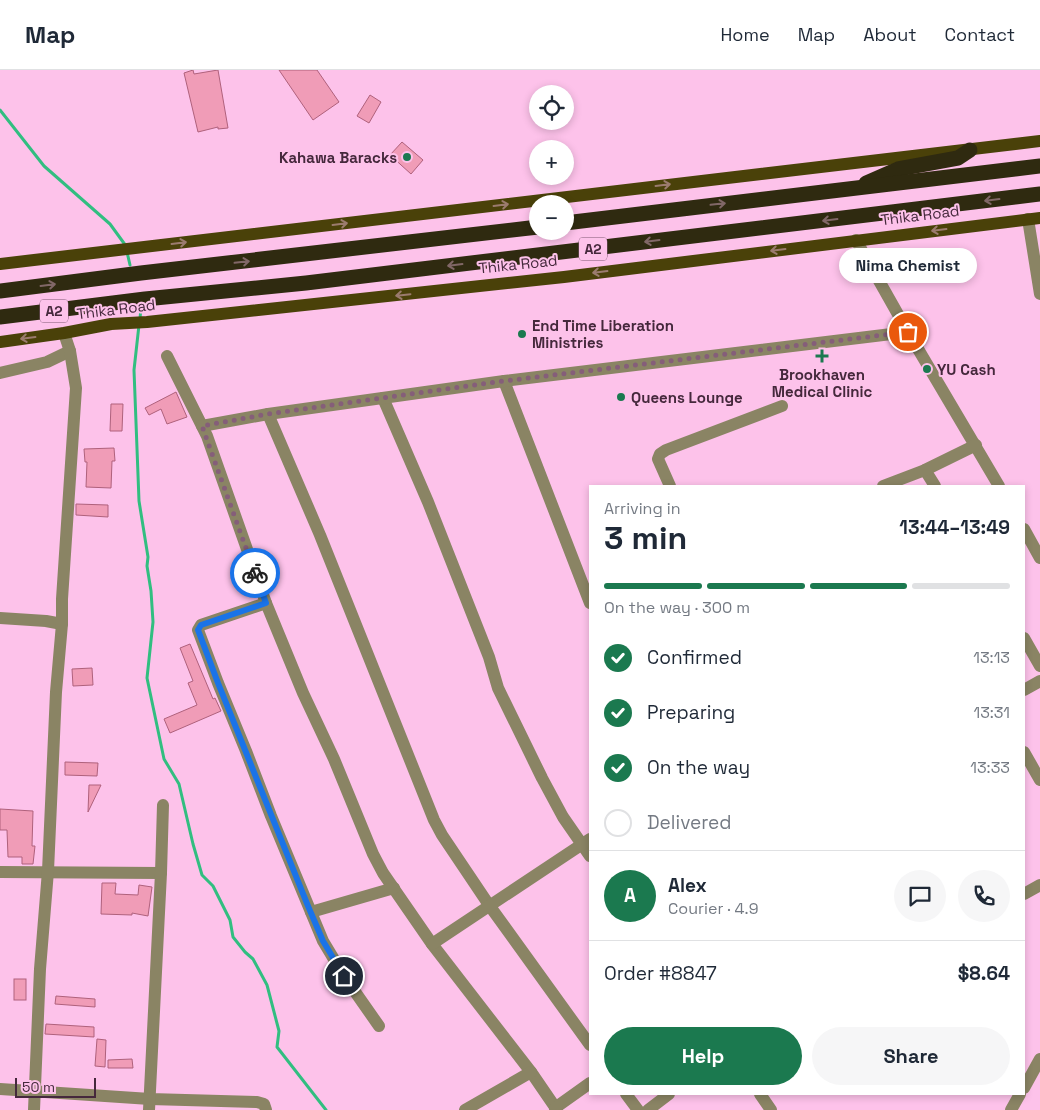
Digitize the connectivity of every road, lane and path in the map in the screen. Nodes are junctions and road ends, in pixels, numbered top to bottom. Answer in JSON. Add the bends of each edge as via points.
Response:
{"nodes":[{"id":1,"x":1040,"y":141,"type":"edge"},
{"id":2,"x":970,"y":150,"type":"junction"},
{"id":3,"x":1040,"y":166,"type":"edge"},
{"id":4,"x":848,"y":190,"type":"junction"},
{"id":5,"x":1040,"y":194,"type":"edge"},
{"id":6,"x":1034,"y":219,"type":"edge"},
{"id":7,"x":574,"y":223,"type":"edge"},
{"id":8,"x":529,"y":228,"type":"edge"},
{"id":9,"x":856,"y":240,"type":"junction"},
{"id":10,"x":0,"y":264,"type":"edge"},
{"id":11,"x":0,"y":291,"type":"edge"},
{"id":12,"x":1040,"y":294,"type":"edge"},
{"id":13,"x":0,"y":317,"type":"edge"},
{"id":14,"x":908,"y":332,"type":"junction"},
{"id":15,"x":64,"y":333,"type":"junction"},
{"id":16,"x":0,"y":342,"type":"edge"},
{"id":17,"x":70,"y":351,"type":"junction"},
{"id":18,"x":166,"y":356,"type":"dead end"},
{"id":19,"x":0,"y":373,"type":"edge"},
{"id":20,"x":504,"y":381,"type":"junction"},
{"id":21,"x":384,"y":398,"type":"junction"},
{"id":22,"x":782,"y":406,"type":"dead end"},
{"id":23,"x":268,"y":414,"type":"junction"},
{"id":24,"x":202,"y":426,"type":"junction"},
{"id":25,"x":976,"y":445,"type":"junction"},
{"id":26,"x":925,"y":470,"type":"junction"},
{"id":27,"x":670,"y":485,"type":"edge"},
{"id":28,"x":886,"y":485,"type":"edge"},
{"id":29,"x":934,"y":485,"type":"edge"},
{"id":30,"x":998,"y":485,"type":"edge"},
{"id":31,"x":1025,"y":531,"type":"edge"},
{"id":32,"x":1040,"y":558,"type":"edge"},
{"id":33,"x":589,"y":600,"type":"edge"},
{"id":34,"x":266,"y":603,"type":"junction"},
{"id":35,"x":0,"y":618,"type":"edge"},
{"id":36,"x":62,"y":624,"type":"junction"},
{"id":37,"x":1025,"y":640,"type":"edge"},
{"id":38,"x":1040,"y":666,"type":"edge"},
{"id":39,"x":1040,"y":681,"type":"edge"},
{"id":40,"x":1025,"y":689,"type":"edge"},
{"id":41,"x":1025,"y":754,"type":"edge"},
{"id":42,"x":1040,"y":780,"type":"edge"},
{"id":43,"x":163,"y":805,"type":"dead end"},
{"id":44,"x":586,"y":842,"type":"edge"},
{"id":45,"x":48,"y":871,"type":"junction"},
{"id":46,"x":0,"y":872,"type":"edge"},
{"id":47,"x":161,"y":873,"type":"junction"},
{"id":48,"x":1040,"y":884,"type":"edge"},
{"id":49,"x":394,"y":888,"type":"junction"},
{"id":50,"x":1025,"y":893,"type":"edge"},
{"id":51,"x":489,"y":905,"type":"junction"},
{"id":52,"x":310,"y":912,"type":"junction"},
{"id":53,"x":432,"y":944,"type":"junction"},
{"id":54,"x":379,"y":1026,"type":"dead end"},
{"id":55,"x":589,"y":1044,"type":"edge"},
{"id":56,"x":1040,"y":1059,"type":"edge"},
{"id":57,"x":532,"y":1072,"type":"junction"},
{"id":58,"x":589,"y":1085,"type":"edge"},
{"id":59,"x":1025,"y":1086,"type":"edge"},
{"id":60,"x":0,"y":1089,"type":"edge"},
{"id":61,"x":35,"y":1091,"type":"junction"},
{"id":62,"x":627,"y":1095,"type":"edge"},
{"id":63,"x":668,"y":1095,"type":"edge"},
{"id":64,"x":761,"y":1095,"type":"edge"},
{"id":65,"x":1019,"y":1095,"type":"edge"},
{"id":66,"x":150,"y":1104,"type":"edge"},
{"id":67,"x":556,"y":1109,"type":"edge"},
{"id":68,"x":34,"y":1110,"type":"edge"},
{"id":69,"x":266,"y":1110,"type":"edge"},
{"id":70,"x":465,"y":1110,"type":"edge"},
{"id":71,"x":638,"y":1110,"type":"edge"},
{"id":72,"x":648,"y":1110,"type":"edge"},
{"id":73,"x":771,"y":1110,"type":"edge"},
{"id":74,"x":1011,"y":1110,"type":"edge"}],
"edges":[{"from":1,"to":2,"type":"main road"},
{"from":2,"to":4,"type":"highway","via":[[958,158],[898,169]]},
{"from":10,"to":2,"type":"main road","one_way":true},
{"from":3,"to":4,"type":"highway","number":"A2"},
{"from":7,"to":4,"type":"highway","number":"A2","one_way":true},
{"from":5,"to":13,"type":"highway","name":"Thika Road","number":"A2","one_way":true},
{"from":6,"to":9,"type":"main road","name":"Thika Road","one_way":true},
{"from":6,"to":12,"type":"street"},
{"from":11,"to":8,"type":"highway","number":"A2","one_way":true},
{"from":9,"to":14,"type":"street"},
{"from":9,"to":15,"type":"main road","name":"Thika Road","one_way":true,"via":[[545,279],[111,324]]},
{"from":14,"to":20,"type":"street"},
{"from":14,"to":25,"type":"street"},
{"from":15,"to":16,"type":"main road","name":"Thika Road","one_way":true},
{"from":15,"to":17,"type":"street"},
{"from":17,"to":19,"type":"street","via":[[47,362]]},
{"from":17,"to":36,"type":"street","via":[[76,388]]},
{"from":18,"to":24,"type":"street"},
{"from":20,"to":21,"type":"street"},
{"from":20,"to":33,"type":"street"},
{"from":21,"to":23,"type":"street"},
{"from":21,"to":44,"type":"street","via":[[432,511],[498,688],[563,817]]},
{"from":22,"to":27,"type":"street","via":[[660,454],[658,459]]},
{"from":23,"to":24,"type":"street"},
{"from":23,"to":51,"type":"street","via":[[434,820]]},
{"from":24,"to":34,"type":"street"},
{"from":25,"to":26,"type":"street"},
{"from":25,"to":30,"type":"street"},
{"from":26,"to":28,"type":"street"},
{"from":26,"to":29,"type":"street"},
{"from":31,"to":32,"type":"street"},
{"from":34,"to":49,"type":"street","via":[[373,854]]},
{"from":34,"to":52,"type":"street","via":[[201,625],[198,630]]},
{"from":35,"to":36,"type":"street"},
{"from":36,"to":45,"type":"street"},
{"from":37,"to":38,"type":"street"},
{"from":39,"to":40,"type":"street"},
{"from":41,"to":42,"type":"street"},
{"from":43,"to":47,"type":"street"},
{"from":44,"to":51,"type":"street"},
{"from":45,"to":46,"type":"street"},
{"from":45,"to":47,"type":"street"},
{"from":45,"to":61,"type":"street"},
{"from":47,"to":66,"type":"street"},
{"from":48,"to":50,"type":"street"},
{"from":49,"to":52,"type":"street"},
{"from":49,"to":53,"type":"street"},
{"from":51,"to":53,"type":"street"},
{"from":51,"to":55,"type":"street"},
{"from":52,"to":54,"type":"street","via":[[344,976]]},
{"from":53,"to":57,"type":"street"},
{"from":56,"to":59,"type":"street"},
{"from":57,"to":67,"type":"street"},
{"from":57,"to":70,"type":"street"},
{"from":58,"to":67,"type":"street"},
{"from":60,"to":61,"type":"street"},
{"from":61,"to":66,"type":"street"},
{"from":61,"to":68,"type":"street"},
{"from":62,"to":71,"type":"street"},
{"from":63,"to":72,"type":"street"},
{"from":64,"to":73,"type":"street"},
{"from":65,"to":74,"type":"street"},
{"from":66,"to":69,"type":"street","via":[[257,1102],[264,1104]]}]}
